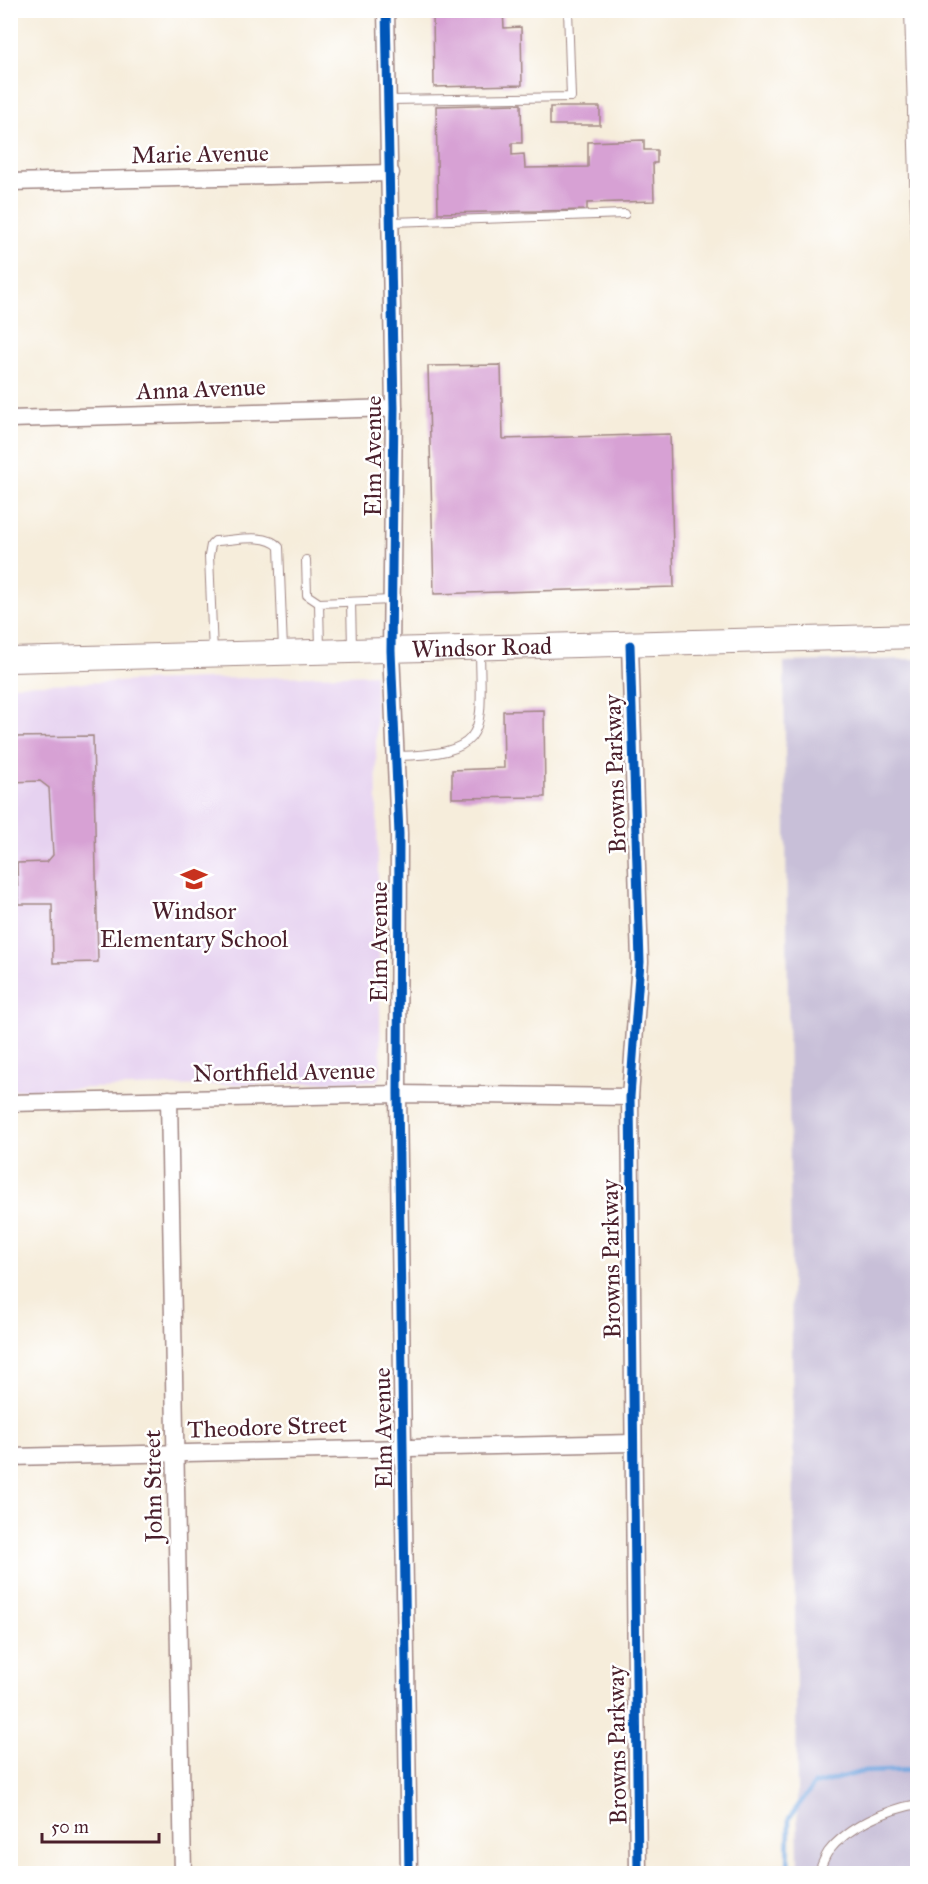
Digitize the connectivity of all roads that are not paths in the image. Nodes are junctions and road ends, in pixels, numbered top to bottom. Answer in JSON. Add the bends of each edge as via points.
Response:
{"nodes":[{"id":1,"x":386,"y":10,"type":"edge"},
{"id":2,"x":568,"y":10,"type":"edge"},
{"id":3,"x":909,"y":10,"type":"edge"},
{"id":4,"x":389,"y":100,"type":"junction"},
{"id":5,"x":391,"y":173,"type":"junction"},
{"id":6,"x":10,"y":182,"type":"edge"},
{"id":7,"x":916,"y":189,"type":"edge"},
{"id":8,"x":625,"y":214,"type":"dead end"},
{"id":9,"x":392,"y":222,"type":"junction"},
{"id":10,"x":918,"y":313,"type":"edge"},
{"id":11,"x":393,"y":408,"type":"junction"},
{"id":12,"x":10,"y":418,"type":"edge"},
{"id":13,"x":306,"y":560,"type":"dead end"},
{"id":14,"x":392,"y":600,"type":"junction"},
{"id":15,"x":351,"y":602,"type":"junction"},
{"id":16,"x":319,"y":603,"type":"junction"},
{"id":17,"x":918,"y":636,"type":"edge"},
{"id":18,"x":630,"y":645,"type":"junction"},
{"id":19,"x":480,"y":648,"type":"junction"},
{"id":20,"x":391,"y":651,"type":"junction"},
{"id":21,"x":320,"y":652,"type":"junction"},
{"id":22,"x":352,"y":652,"type":"junction"},
{"id":23,"x":283,"y":653,"type":"junction"},
{"id":24,"x":213,"y":655,"type":"junction"},
{"id":25,"x":10,"y":660,"type":"edge"},
{"id":26,"x":396,"y":756,"type":"junction"},
{"id":27,"x":398,"y":1094,"type":"junction"},
{"id":28,"x":630,"y":1097,"type":"junction"},
{"id":29,"x":169,"y":1099,"type":"junction"},
{"id":30,"x":10,"y":1102,"type":"edge"},
{"id":31,"x":633,"y":1443,"type":"junction"},
{"id":32,"x":402,"y":1447,"type":"junction"},
{"id":33,"x":177,"y":1454,"type":"junction"},
{"id":34,"x":10,"y":1457,"type":"edge"},
{"id":35,"x":918,"y":1804,"type":"edge"},
{"id":36,"x":183,"y":1874,"type":"edge"},
{"id":37,"x":408,"y":1874,"type":"edge"},
{"id":38,"x":638,"y":1874,"type":"edge"},
{"id":39,"x":818,"y":1874,"type":"edge"}],
"edges":[{"from":1,"to":4,"type":"street","name":"Elm Avenue"},
{"from":2,"to":4,"type":"lane","via":[[571,97]]},
{"from":3,"to":7,"type":"lane"},
{"from":4,"to":5,"type":"street","name":"Elm Avenue"},
{"from":5,"to":6,"type":"street","name":"Marie Avenue"},
{"from":5,"to":9,"type":"street","name":"Elm Avenue"},
{"from":7,"to":10,"type":"lane"},
{"from":8,"to":9,"type":"lane"},
{"from":9,"to":11,"type":"street","name":"Elm Avenue"},
{"from":11,"to":12,"type":"street","name":"Anna Avenue"},
{"from":11,"to":14,"type":"street","name":"Elm Avenue"},
{"from":13,"to":16,"type":"lane","via":[[307,595]]},
{"from":14,"to":15,"type":"lane"},
{"from":14,"to":20,"type":"street","name":"Elm Avenue"},
{"from":15,"to":16,"type":"lane"},
{"from":15,"to":22,"type":"lane"},
{"from":16,"to":21,"type":"lane"},
{"from":17,"to":18,"type":"street","name":"Windsor Road"},
{"from":18,"to":19,"type":"street","name":"Windsor Road"},
{"from":18,"to":28,"type":"street","name":"Browns Parkway","via":[[640,962]]},
{"from":19,"to":20,"type":"street","name":"Windsor Road"},
{"from":19,"to":26,"type":"lane","via":[[480,721],[473,737],[458,748],[436,755]]},
{"from":20,"to":22,"type":"street","name":"Windsor Road"},
{"from":20,"to":26,"type":"street","name":"Elm Avenue"},
{"from":21,"to":22,"type":"street","name":"Windsor Road"},
{"from":21,"to":23,"type":"street","name":"Windsor Road"},
{"from":23,"to":24,"type":"street","name":"Windsor Road"},
{"from":23,"to":24,"type":"lane","via":[[281,551],[265,539],[215,541],[209,549]]},
{"from":24,"to":25,"type":"street","name":"Windsor Road"},
{"from":26,"to":27,"type":"street","name":"Elm Avenue"},
{"from":27,"to":28,"type":"street","name":"Northfield Avenue"},
{"from":27,"to":29,"type":"street","name":"Northfield Avenue"},
{"from":27,"to":32,"type":"street","name":"Elm Avenue"},
{"from":28,"to":31,"type":"street","name":"Browns Parkway"},
{"from":29,"to":30,"type":"street","name":"Northfield Avenue"},
{"from":29,"to":33,"type":"street","name":"John Street"},
{"from":31,"to":32,"type":"street","name":"Theodore Street"},
{"from":31,"to":38,"type":"street","name":"Browns Parkway"},
{"from":32,"to":33,"type":"street","name":"Theodore Street"},
{"from":32,"to":37,"type":"street","name":"Elm Avenue"},
{"from":33,"to":34,"type":"street","name":"Theodore Street"},
{"from":33,"to":36,"type":"street","name":"John Street"},
{"from":35,"to":39,"type":"lane","via":[[874,1818],[843,1838],[827,1852]]}]}
